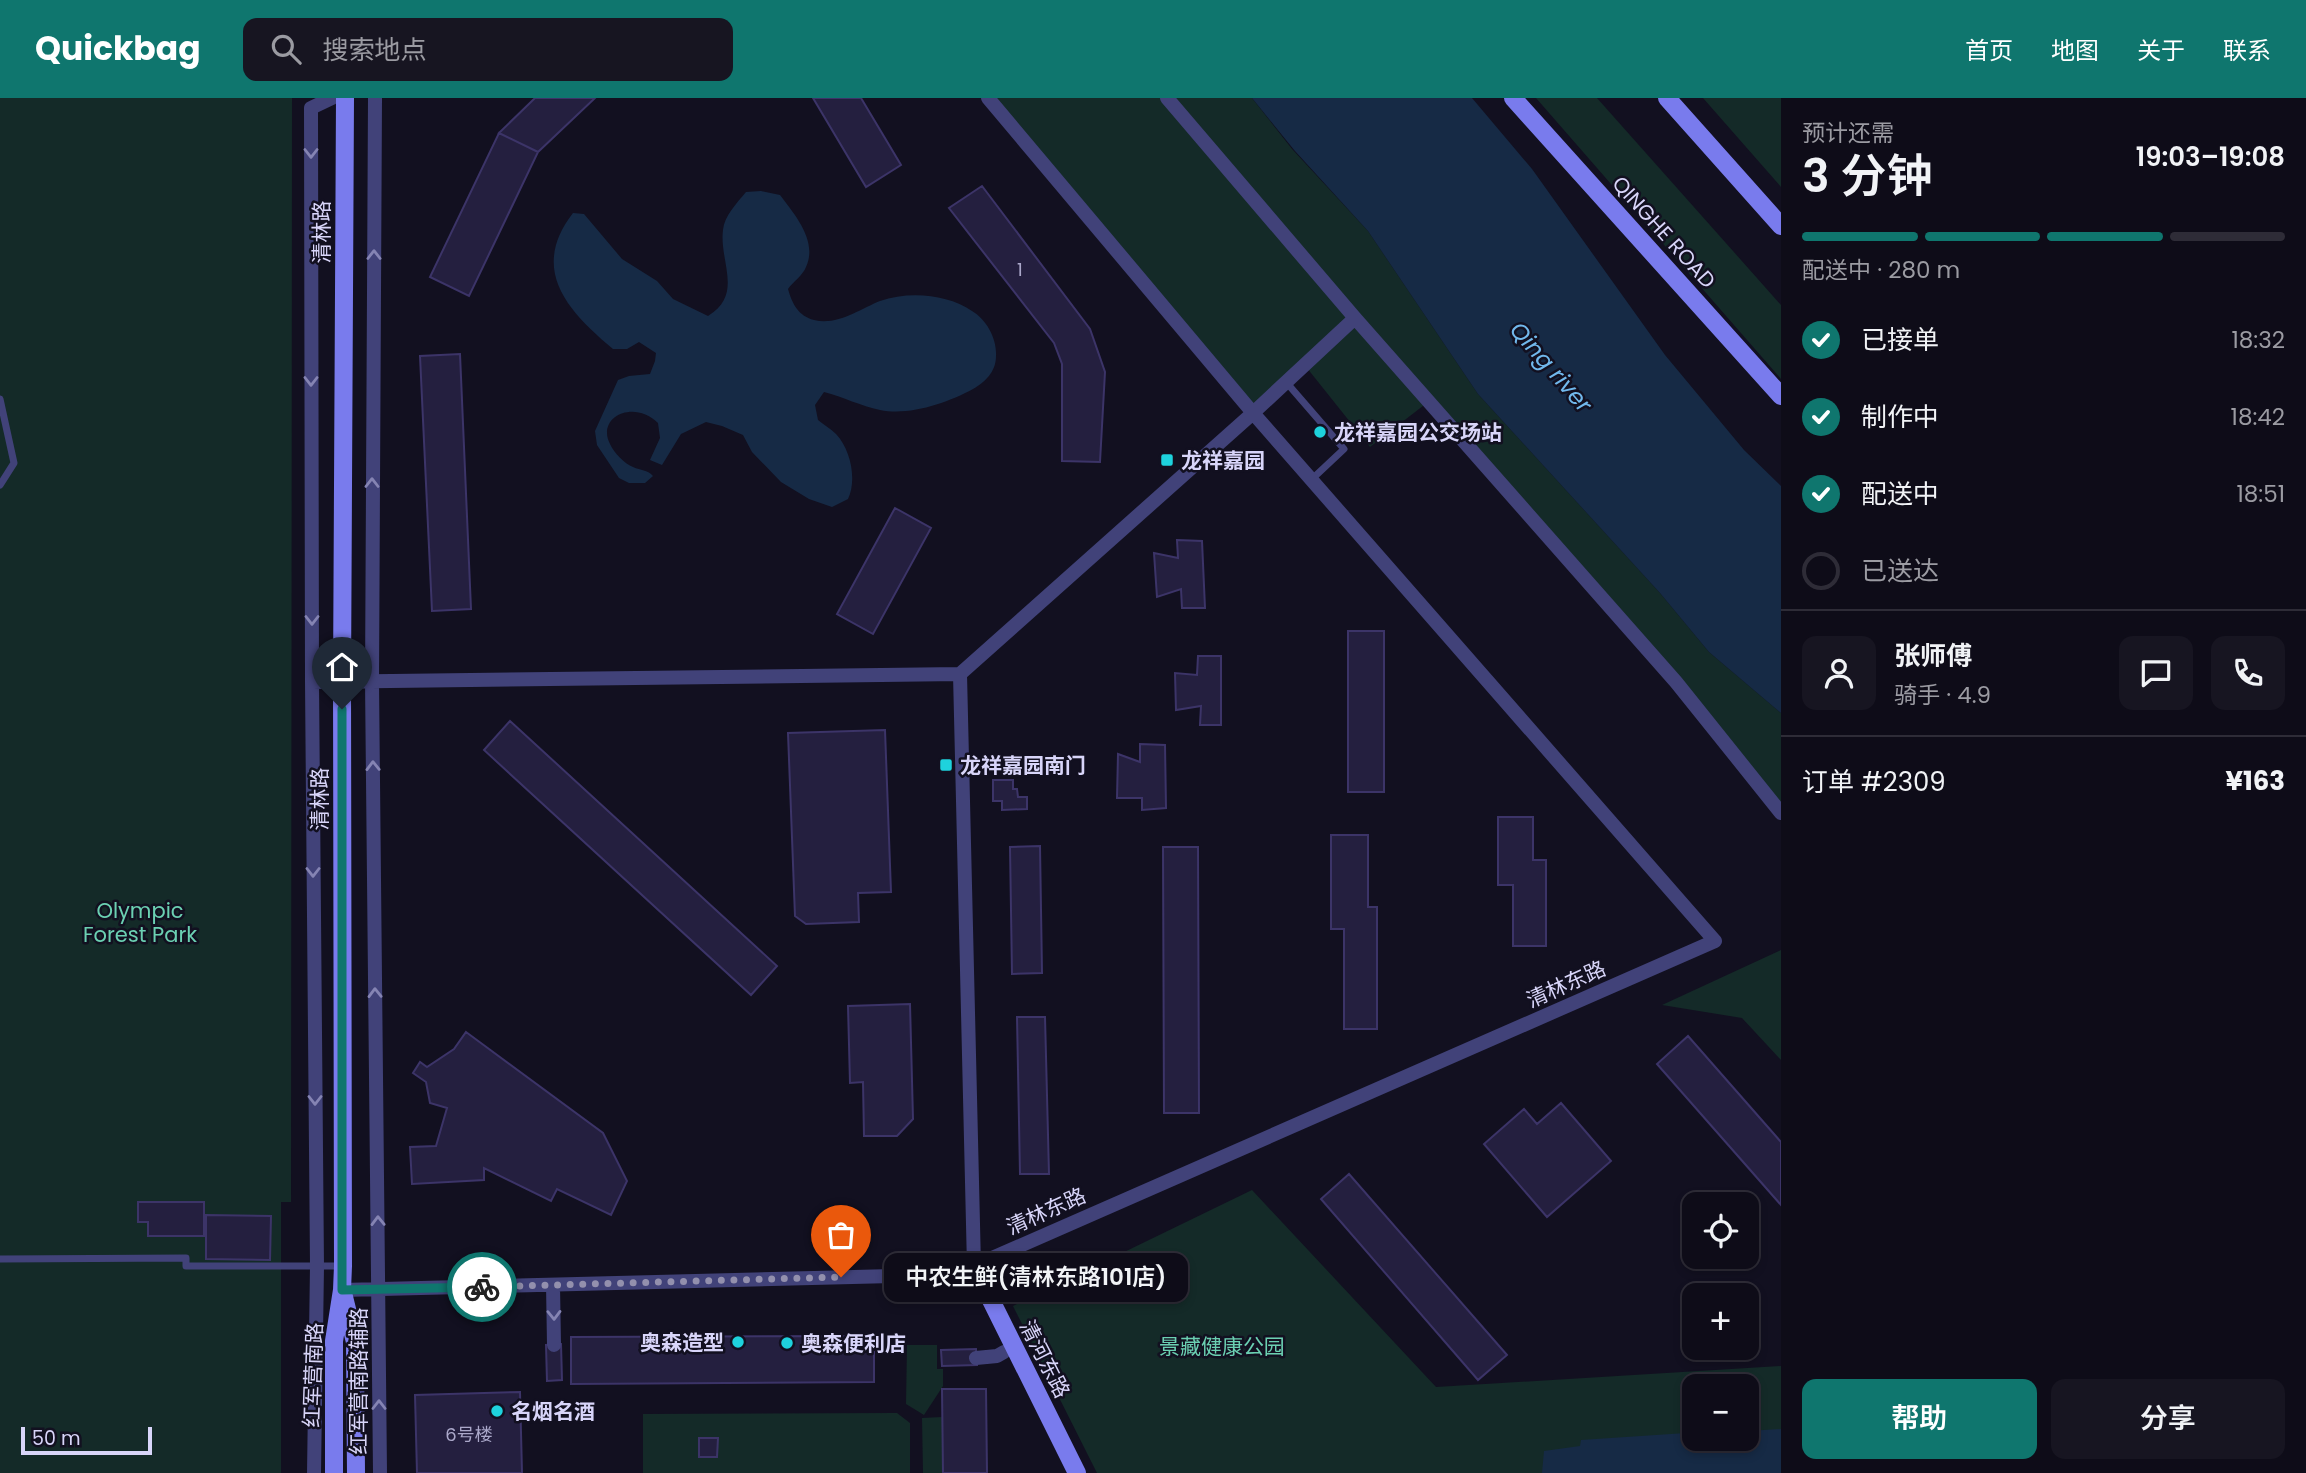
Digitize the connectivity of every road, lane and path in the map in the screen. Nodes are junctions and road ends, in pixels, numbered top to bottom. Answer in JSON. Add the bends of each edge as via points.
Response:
{"nodes":[{"id":1,"x":332,"y":98,"type":"edge"},
{"id":2,"x":345,"y":98,"type":"edge"},
{"id":3,"x":375,"y":98,"type":"edge"},
{"id":4,"x":988,"y":98,"type":"edge"},
{"id":5,"x":1167,"y":98,"type":"edge"},
{"id":6,"x":1513,"y":98,"type":"edge"},
{"id":7,"x":1667,"y":98,"type":"edge"},
{"id":8,"x":1781,"y":226,"type":"edge"},
{"id":9,"x":1355,"y":318,"type":"junction"},
{"id":10,"x":1286,"y":382,"type":"junction"},
{"id":11,"x":1781,"y":396,"type":"edge"},
{"id":12,"x":0,"y":399,"type":"edge"},
{"id":13,"x":1253,"y":413,"type":"junction"},
{"id":14,"x":1311,"y":480,"type":"junction"},
{"id":15,"x":0,"y":485,"type":"edge"},
{"id":16,"x":960,"y":674,"type":"junction"},
{"id":17,"x":342,"y":681,"type":"junction"},
{"id":18,"x":372,"y":681,"type":"junction"},
{"id":19,"x":312,"y":682,"type":"junction"},
{"id":20,"x":1781,"y":813,"type":"edge"},
{"id":21,"x":0,"y":1259,"type":"edge"},
{"id":22,"x":317,"y":1266,"type":"junction"},
{"id":23,"x":343,"y":1266,"type":"junction"},
{"id":24,"x":974,"y":1266,"type":"junction"},
{"id":25,"x":553,"y":1285,"type":"junction"},
{"id":26,"x":378,"y":1289,"type":"junction"},
{"id":27,"x":342,"y":1290,"type":"junction"},
{"id":28,"x":554,"y":1345,"type":"dead end"},
{"id":29,"x":1009,"y":1349,"type":"junction"},
{"id":30,"x":976,"y":1358,"type":"dead end"},
{"id":31,"x":314,"y":1473,"type":"edge"},
{"id":32,"x":334,"y":1473,"type":"edge"},
{"id":33,"x":356,"y":1473,"type":"edge"},
{"id":34,"x":380,"y":1473,"type":"edge"},
{"id":35,"x":1077,"y":1473,"type":"edge"}],
"edges":[{"from":1,"to":19,"type":"street","name":"红军营南路辅路","one_way":true,"via":[[311,108]]},
{"from":2,"to":17,"type":"street","name":"清林路"},
{"from":18,"to":3,"type":"street","name":"红军营南路辅路","one_way":true},
{"from":4,"to":13,"type":"street"},
{"from":5,"to":9,"type":"street"},
{"from":6,"to":11,"type":"street","name":"QINGHE ROAD"},
{"from":7,"to":8,"type":"street"},
{"from":9,"to":10,"type":"street"},
{"from":9,"to":20,"type":"street","via":[[1676,682]]},
{"from":10,"to":13,"type":"street"},
{"from":10,"to":14,"type":"lane","via":[[1344,449]]},
{"from":12,"to":15,"type":"lane","via":[[15,463]]},
{"from":13,"to":14,"type":"street"},
{"from":13,"to":16,"type":"street"},
{"from":14,"to":24,"type":"street","name":"清林东路","via":[[1715,941]]},
{"from":16,"to":18,"type":"street"},
{"from":16,"to":24,"type":"street"},
{"from":17,"to":18,"type":"street"},
{"from":17,"to":19,"type":"street"},
{"from":17,"to":23,"type":"street","name":"清林路"},
{"from":26,"to":18,"type":"street","name":"红军营南路辅路","one_way":true},
{"from":19,"to":22,"type":"street","name":"红军营南路辅路","one_way":true},
{"from":21,"to":22,"type":"lane","via":[[186,1258],[187,1266]]},
{"from":22,"to":23,"type":"lane"},
{"from":22,"to":31,"type":"street","name":"红军营南路辅路"},
{"from":23,"to":27,"type":"street","name":"清林路"},
{"from":24,"to":25,"type":"street","name":"清林东路","via":[[893,1276]]},
{"from":24,"to":29,"type":"street","name":"清河东路"},
{"from":25,"to":26,"type":"street","name":"清林东路"},
{"from":25,"to":28,"type":"street","one_way":true},
{"from":26,"to":27,"type":"street","name":"清林东路"},
{"from":34,"to":26,"type":"street","name":"红军营南路辅路","one_way":true},
{"from":27,"to":32,"type":"street","name":"红军营南路","via":[[334,1341]]},
{"from":27,"to":33,"type":"street","name":"红军营南路","via":[[355,1342]]},
{"from":29,"to":30,"type":"street","via":[[997,1356]]},
{"from":29,"to":35,"type":"street","name":"清河东路"}]}
